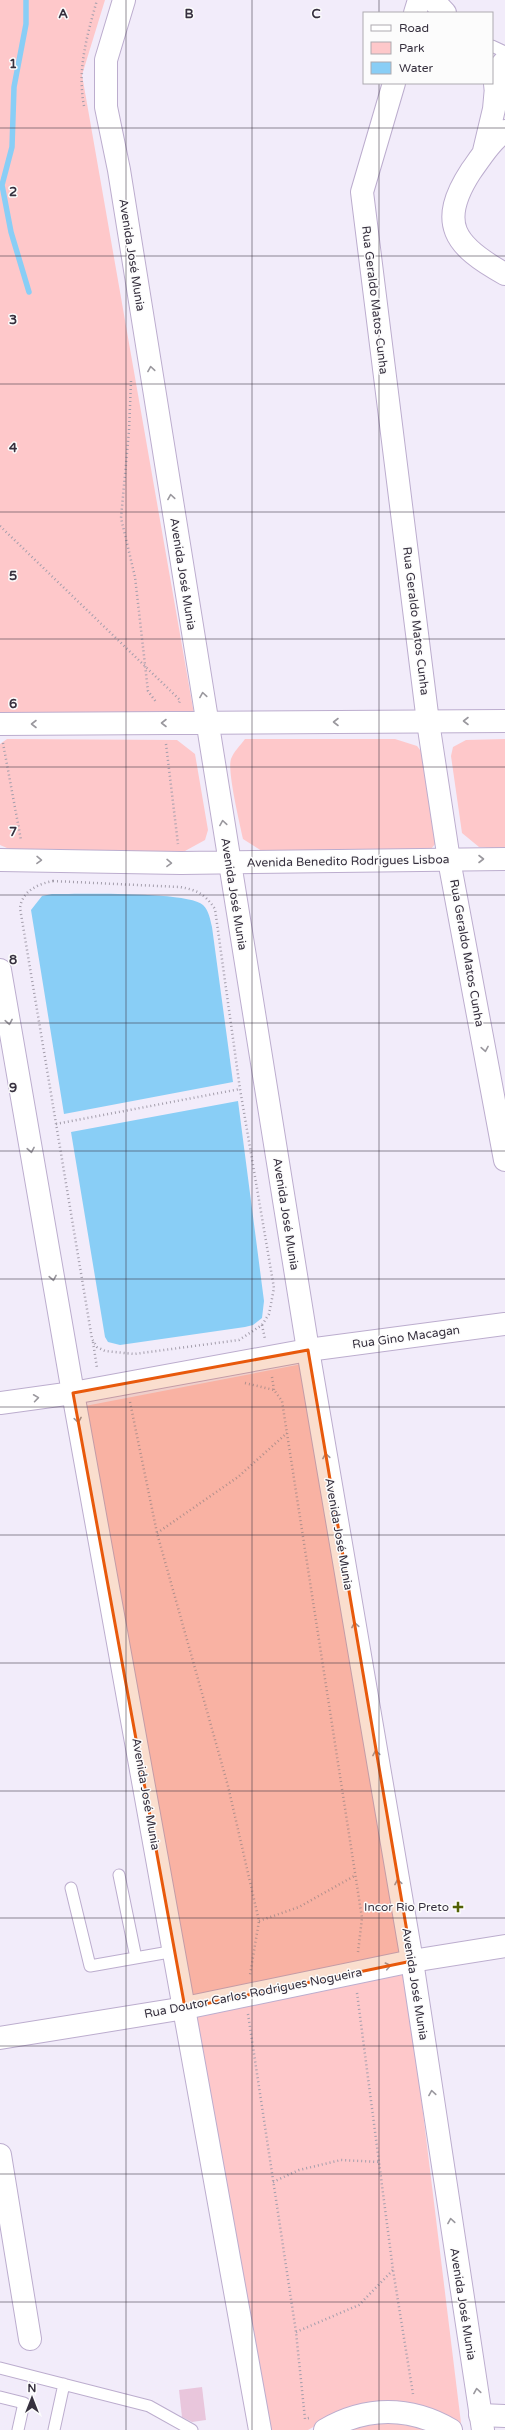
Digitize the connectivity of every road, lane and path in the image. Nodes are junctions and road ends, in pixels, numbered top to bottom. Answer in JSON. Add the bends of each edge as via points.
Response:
{"nodes":[{"id":1,"x":97,"y":0,"type":"edge"},
{"id":2,"x":124,"y":0,"type":"edge"},
{"id":3,"x":418,"y":0,"type":"edge"},
{"id":4,"x":433,"y":0,"type":"edge"},
{"id":5,"x":415,"y":12,"type":"edge"},
{"id":6,"x":444,"y":12,"type":"edge"},
{"id":7,"x":493,"y":46,"type":"edge"},
{"id":8,"x":505,"y":52,"type":"edge"},
{"id":9,"x":499,"y":80,"type":"edge"},
{"id":10,"x":394,"y":84,"type":"edge"},
{"id":11,"x":85,"y":111,"type":"dead end"},
{"id":12,"x":505,"y":131,"type":"edge"},
{"id":13,"x":484,"y":152,"type":"junction"},
{"id":14,"x":505,"y":274,"type":"edge"},
{"id":15,"x":131,"y":377,"type":"dead end"},
{"id":16,"x":0,"y":526,"type":"edge"},
{"id":17,"x":144,"y":665,"type":"junction"},
{"id":18,"x":178,"y":706,"type":"dead end"},
{"id":19,"x":505,"y":721,"type":"edge"},
{"id":20,"x":428,"y":722,"type":"junction"},
{"id":21,"x":163,"y":723,"type":"junction"},
{"id":22,"x":207,"y":723,"type":"junction"},
{"id":23,"x":1,"y":729,"type":"edge"},
{"id":24,"x":505,"y":859,"type":"edge"},
{"id":25,"x":0,"y":860,"type":"edge"},
{"id":26,"x":24,"y":860,"type":"junction"},
{"id":27,"x":449,"y":860,"type":"junction"},
{"id":28,"x":229,"y":862,"type":"junction"},
{"id":29,"x":181,"y":863,"type":"junction"},
{"id":30,"x":31,"y":890,"type":"junction"},
{"id":31,"x":196,"y":890,"type":"junction"},
{"id":32,"x":0,"y":970,"type":"edge"},
{"id":33,"x":240,"y":1089,"type":"junction"},
{"id":34,"x":56,"y":1124,"type":"junction"},
{"id":35,"x":505,"y":1160,"type":"edge"},
{"id":36,"x":505,"y":1324,"type":"edge"},
{"id":37,"x":308,"y":1350,"type":"junction"},
{"id":38,"x":240,"y":1382,"type":"dead end"},
{"id":39,"x":73,"y":1393,"type":"junction"},
{"id":40,"x":129,"y":1396,"type":"dead end"},
{"id":41,"x":0,"y":1403,"type":"edge"},
{"id":42,"x":287,"y":1433,"type":"junction"},
{"id":43,"x":157,"y":1533,"type":"junction"},
{"id":44,"x":119,"y":1875,"type":"dead end"},
{"id":45,"x":356,"y":1875,"type":"junction"},
{"id":46,"x":71,"y":1888,"type":"dead end"},
{"id":47,"x":259,"y":1921,"type":"junction"},
{"id":48,"x":505,"y":1946,"type":"edge"},
{"id":49,"x":175,"y":1951,"type":"junction"},
{"id":50,"x":136,"y":1958,"type":"junction"},
{"id":51,"x":412,"y":1961,"type":"junction"},
{"id":52,"x":357,"y":1973,"type":"junction"},
{"id":53,"x":249,"y":1981,"type":"dead end"},
{"id":54,"x":185,"y":2008,"type":"junction"},
{"id":55,"x":247,"y":2011,"type":"dead end"},
{"id":56,"x":0,"y":2038,"type":"edge"},
{"id":57,"x":0,"y":2155,"type":"edge"},
{"id":58,"x":380,"y":2162,"type":"junction"},
{"id":59,"x":273,"y":2182,"type":"junction"},
{"id":60,"x":394,"y":2270,"type":"junction"},
{"id":61,"x":296,"y":2332,"type":"junction"},
{"id":62,"x":30,"y":2339,"type":"dead end"},
{"id":63,"x":0,"y":2368,"type":"edge"},
{"id":64,"x":64,"y":2384,"type":"junction"},
{"id":65,"x":0,"y":2397,"type":"edge"},
{"id":66,"x":414,"y":2399,"type":"dead end"},
{"id":67,"x":505,"y":2416,"type":"edge"},
{"id":68,"x":481,"y":2422,"type":"edge"},
{"id":69,"x":318,"y":2423,"type":"edge"},
{"id":70,"x":18,"y":2430,"type":"edge"},
{"id":71,"x":54,"y":2430,"type":"edge"},
{"id":72,"x":192,"y":2430,"type":"edge"},
{"id":73,"x":260,"y":2430,"type":"edge"},
{"id":74,"x":451,"y":2430,"type":"edge"}],
"edges":[{"from":1,"to":11,"type":"path","via":[[82,57],[81,83]]},
{"from":22,"to":2,"type":"main road","name":"Avenida José Munia","one_way":true,"via":[[120,178],[106,107],[106,60]]},
{"from":3,"to":5,"type":"main road"},
{"from":4,"to":6,"type":"main road"},
{"from":7,"to":8,"type":"lane"},
{"from":9,"to":13,"type":"main road"},
{"from":10,"to":20,"type":"main road","name":"Rua Geraldo Matos Cunha","via":[[362,192]]},
{"from":12,"to":13,"type":"main road"},
{"from":13,"to":14,"type":"main road","via":[[458,190],[452,216],[456,234],[467,249]]},
{"from":15,"to":17,"type":"path","via":[[121,518],[135,577]]},
{"from":16,"to":17,"type":"path"},
{"from":17,"to":18,"type":"path","via":[[180,700]]},
{"from":17,"to":21,"type":"path","via":[[148,692],[161,710]]},
{"from":19,"to":20,"type":"main road","one_way":true},
{"from":20,"to":22,"type":"main road","one_way":true},
{"from":20,"to":27,"type":"main road","name":"Rua Geraldo Matos Cunha"},
{"from":22,"to":21,"type":"main road","one_way":true},
{"from":21,"to":23,"type":"main road","one_way":true},
{"from":21,"to":29,"type":"path"},
{"from":28,"to":22,"type":"main road","name":"Avenida José Munia","one_way":true},
{"from":23,"to":26,"type":"path"},
{"from":27,"to":24,"type":"main road","name":"Avenida Benedito Rodrigues Lisboa","one_way":true},
{"from":25,"to":26,"type":"main road","name":"Avenida Benedito Rodrigues Lisboa"},
{"from":26,"to":29,"type":"main road","name":"Avenida Benedito Rodrigues Lisboa","one_way":true},
{"from":26,"to":30,"type":"path"},
{"from":27,"to":28,"type":"main road","name":"Avenida Benedito Rodrigues Lisboa"},
{"from":27,"to":35,"type":"main road","name":"Rua Geraldo Matos Cunha","one_way":true},
{"from":28,"to":29,"type":"main road","name":"Avenida Benedito Rodrigues Lisboa"},
{"from":28,"to":37,"type":"main road","name":"Avenida José Munia"},
{"from":29,"to":31,"type":"path","via":[[188,871]]},
{"from":30,"to":31,"type":"path","via":[[40,884],[53,881],[168,886]]},
{"from":30,"to":34,"type":"path","via":[[21,902],[20,908]]},
{"from":31,"to":33,"type":"path","via":[[206,896],[215,909],[219,924]]},
{"from":32,"to":39,"type":"main road","name":"Avenida José Munia","one_way":true},
{"from":33,"to":34,"type":"path"},
{"from":33,"to":34,"type":"path","via":[[274,1288],[269,1314],[262,1325],[239,1340],[134,1354],[116,1354],[97,1347],[92,1339]]},
{"from":36,"to":37,"type":"main road","name":"Rua Gino Macagan"},
{"from":37,"to":39,"type":"main road","name":"Rua Gino Macagan"},
{"from":51,"to":37,"type":"main road","name":"Avenida José Munia","one_way":true},
{"from":38,"to":42,"type":"path","via":[[274,1390],[282,1401]]},
{"from":41,"to":39,"type":"main road","name":"Rua Gino Macagan","one_way":true},
{"from":39,"to":49,"type":"main road","name":"Avenida José Munia","one_way":true},
{"from":40,"to":43,"type":"path"},
{"from":42,"to":43,"type":"path","via":[[238,1477]]},
{"from":42,"to":45,"type":"path"},
{"from":43,"to":47,"type":"path","via":[[228,1786]]},
{"from":44,"to":50,"type":"lane"},
{"from":45,"to":47,"type":"path","via":[[299,1908]]},
{"from":45,"to":52,"type":"path","via":[[362,1918]]},
{"from":46,"to":50,"type":"lane","via":[[90,1966]]},
{"from":47,"to":53,"type":"path"},
{"from":48,"to":51,"type":"main road","name":"Rua Doutor Carlos Rodrigues Nogueira"},
{"from":49,"to":50,"type":"lane"},
{"from":49,"to":54,"type":"main road","name":"Avenida José Munia"},
{"from":52,"to":51,"type":"main road","name":"Rua Doutor Carlos Rodrigues Nogueira","one_way":true},
{"from":68,"to":51,"type":"main road","name":"Avenida José Munia","one_way":true},
{"from":52,"to":54,"type":"main road","name":"Rua Doutor Carlos Rodrigues Nogueira"},
{"from":52,"to":58,"type":"path"},
{"from":54,"to":56,"type":"main road","name":"Rua Doutor Carlos Rodrigues Nogueira"},
{"from":54,"to":73,"type":"main road","name":"Avenida José Munia"},
{"from":55,"to":59,"type":"path"},
{"from":57,"to":62,"type":"main road"},
{"from":58,"to":59,"type":"path","via":[[341,2160],[299,2170]]},
{"from":58,"to":60,"type":"path"},
{"from":59,"to":61,"type":"path"},
{"from":60,"to":61,"type":"path","via":[[359,2305]]},
{"from":60,"to":66,"type":"path"},
{"from":61,"to":69,"type":"path","via":[[305,2419]]},
{"from":63,"to":64,"type":"lane"},
{"from":64,"to":71,"type":"lane"},
{"from":64,"to":72,"type":"lane","via":[[149,2406]]},
{"from":65,"to":70,"type":"lane","via":[[24,2403]]},
{"from":67,"to":68,"type":"main road"},
{"from":69,"to":74,"type":"main road","via":[[377,2411],[397,2411],[417,2414]]}]}
